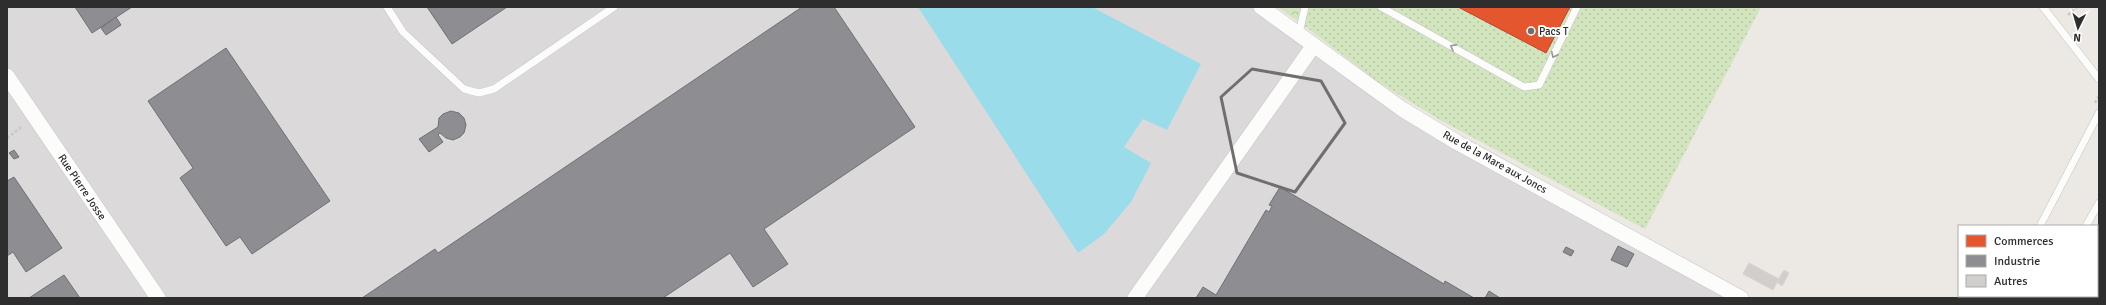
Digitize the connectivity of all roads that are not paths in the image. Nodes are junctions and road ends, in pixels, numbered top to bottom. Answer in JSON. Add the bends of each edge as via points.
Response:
{"nodes":[{"id":1,"x":387,"y":7,"type":"edge"},
{"id":2,"x":614,"y":7,"type":"edge"},
{"id":3,"x":1261,"y":7,"type":"edge"},
{"id":4,"x":1305,"y":7,"type":"edge"},
{"id":5,"x":1381,"y":7,"type":"edge"},
{"id":6,"x":1577,"y":7,"type":"edge"},
{"id":7,"x":2043,"y":7,"type":"edge"},
{"id":8,"x":1299,"y":33,"type":"junction"},
{"id":9,"x":1314,"y":45,"type":"junction"},
{"id":10,"x":7,"y":76,"type":"edge"},
{"id":11,"x":2099,"y":79,"type":"edge"},
{"id":12,"x":2099,"y":113,"type":"edge"},
{"id":13,"x":2099,"y":202,"type":"edge"},
{"id":14,"x":2041,"y":225,"type":"edge"},
{"id":15,"x":2087,"y":225,"type":"edge"},
{"id":16,"x":158,"y":298,"type":"edge"},
{"id":17,"x":1135,"y":298,"type":"edge"},
{"id":18,"x":1741,"y":298,"type":"edge"}],
"edges":[{"from":1,"to":2,"type":"lane","via":[[403,32],[464,89],[479,93],[494,89]]},
{"from":3,"to":8,"type":"street","name":"Rue de la Mare aux Joncs"},
{"from":4,"to":8,"type":"lane"},
{"from":6,"to":5,"type":"lane","one_way":true,"via":[[1539,85],[1524,87]]},
{"from":7,"to":11,"type":"lane"},
{"from":8,"to":9,"type":"street","name":"Rue de la Mare aux Joncs"},
{"from":9,"to":17,"type":"street"},
{"from":9,"to":18,"type":"street","name":"Rue de la Mare aux Joncs","via":[[1402,109],[1458,143]]},
{"from":10,"to":16,"type":"street","name":"Rue Pierre Josse"},
{"from":12,"to":14,"type":"lane"},
{"from":13,"to":15,"type":"lane"}]}
